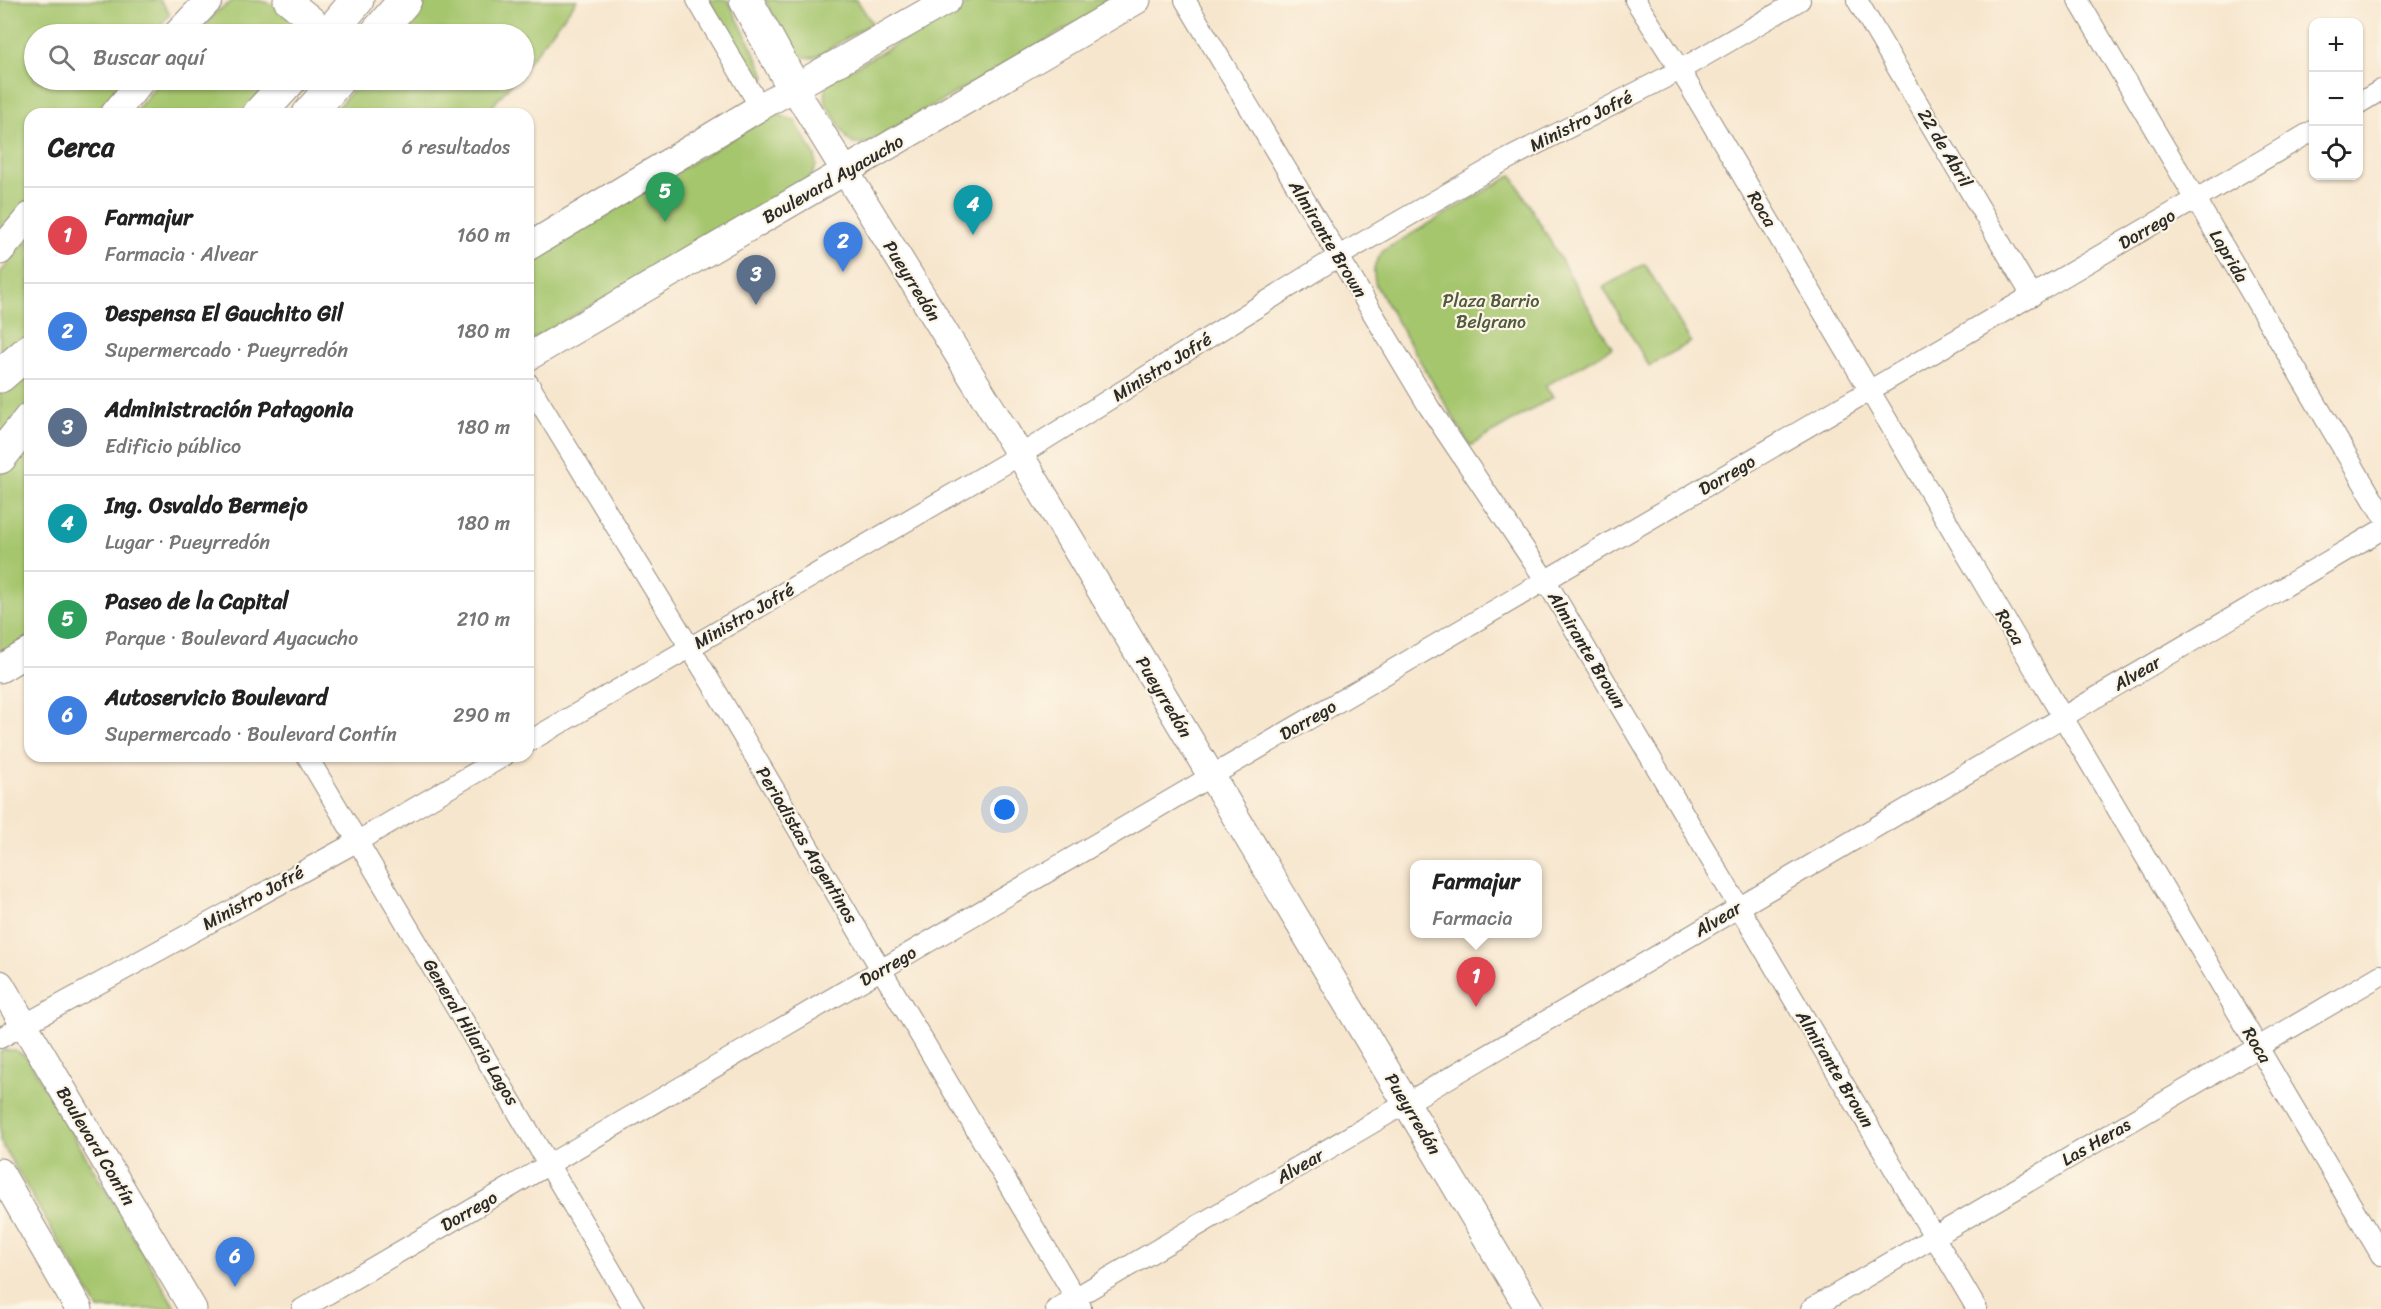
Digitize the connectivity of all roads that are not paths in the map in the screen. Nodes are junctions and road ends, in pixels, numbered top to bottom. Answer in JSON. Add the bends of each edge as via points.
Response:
{"nodes":[{"id":1,"x":209,"y":0,"type":"edge"},
{"id":2,"x":287,"y":0,"type":"edge"},
{"id":3,"x":357,"y":0,"type":"edge"},
{"id":4,"x":405,"y":0,"type":"edge"},
{"id":5,"x":697,"y":0,"type":"edge"},
{"id":6,"x":746,"y":0,"type":"edge"},
{"id":7,"x":948,"y":0,"type":"edge"},
{"id":8,"x":1137,"y":0,"type":"edge"},
{"id":9,"x":1185,"y":0,"type":"edge"},
{"id":10,"x":1635,"y":0,"type":"edge"},
{"id":11,"x":1800,"y":0,"type":"edge"},
{"id":12,"x":1857,"y":0,"type":"edge"},
{"id":13,"x":2078,"y":0,"type":"edge"},
{"id":14,"x":186,"y":24,"type":"edge"},
{"id":15,"x":317,"y":24,"type":"edge"},
{"id":16,"x":337,"y":24,"type":"edge"},
{"id":17,"x":385,"y":24,"type":"edge"},
{"id":18,"x":1680,"y":70,"type":"junction"},
{"id":19,"x":794,"y":88,"type":"junction"},
{"id":20,"x":134,"y":90,"type":"edge"},
{"id":21,"x":281,"y":90,"type":"edge"},
{"id":22,"x":329,"y":90,"type":"edge"},
{"id":23,"x":2381,"y":90,"type":"edge"},
{"id":24,"x":2363,"y":101,"type":"edge"},
{"id":25,"x":760,"y":107,"type":"junction"},
{"id":26,"x":119,"y":108,"type":"edge"},
{"id":27,"x":264,"y":108,"type":"edge"},
{"id":28,"x":314,"y":108,"type":"edge"},
{"id":29,"x":2309,"y":132,"type":"edge"},
{"id":30,"x":844,"y":172,"type":"junction"},
{"id":31,"x":2196,"y":200,"type":"junction"},
{"id":32,"x":24,"y":223,"type":"edge"},
{"id":33,"x":534,"y":243,"type":"edge"},
{"id":34,"x":0,"y":251,"type":"edge"},
{"id":35,"x":1339,"y":256,"type":"junction"},
{"id":36,"x":2032,"y":296,"type":"junction"},
{"id":37,"x":534,"y":353,"type":"edge"},
{"id":38,"x":24,"y":355,"type":"edge"},
{"id":39,"x":0,"y":376,"type":"edge"},
{"id":40,"x":1870,"y":391,"type":"junction"},
{"id":41,"x":534,"y":393,"type":"edge"},
{"id":42,"x":24,"y":427,"type":"edge"},
{"id":43,"x":1020,"y":455,"type":"junction"},
{"id":44,"x":0,"y":457,"type":"edge"},
{"id":45,"x":2381,"y":513,"type":"edge"},
{"id":46,"x":2381,"y":530,"type":"edge"},
{"id":47,"x":1546,"y":580,"type":"junction"},
{"id":48,"x":690,"y":647,"type":"junction"},
{"id":49,"x":24,"y":655,"type":"edge"},
{"id":50,"x":0,"y":669,"type":"edge"},
{"id":51,"x":2063,"y":717,"type":"junction"},
{"id":52,"x":534,"y":738,"type":"edge"},
{"id":53,"x":311,"y":762,"type":"edge"},
{"id":54,"x":494,"y":762,"type":"edge"},
{"id":55,"x":1212,"y":776,"type":"junction"},
{"id":56,"x":358,"y":841,"type":"junction"},
{"id":57,"x":1739,"y":907,"type":"junction"},
{"id":58,"x":881,"y":970,"type":"junction"},
{"id":59,"x":2381,"y":975,"type":"edge"},
{"id":60,"x":0,"y":984,"type":"edge"},
{"id":61,"x":23,"y":1024,"type":"junction"},
{"id":62,"x":0,"y":1038,"type":"edge"},
{"id":63,"x":2258,"y":1047,"type":"junction"},
{"id":64,"x":1406,"y":1104,"type":"junction"},
{"id":65,"x":549,"y":1164,"type":"junction"},
{"id":66,"x":0,"y":1172,"type":"edge"},
{"id":67,"x":1934,"y":1237,"type":"junction"},
{"id":68,"x":2381,"y":1255,"type":"edge"},
{"id":69,"x":1079,"y":1303,"type":"edge"},
{"id":70,"x":79,"y":1309,"type":"edge"},
{"id":71,"x":193,"y":1309,"type":"edge"},
{"id":72,"x":302,"y":1309,"type":"edge"},
{"id":73,"x":634,"y":1309,"type":"edge"},
{"id":74,"x":1056,"y":1309,"type":"edge"},
{"id":75,"x":1529,"y":1309,"type":"edge"},
{"id":76,"x":1811,"y":1309,"type":"edge"},
{"id":77,"x":1977,"y":1309,"type":"edge"}],
"edges":[{"from":1,"to":14,"type":"main road"},
{"from":2,"to":15,"type":"main road"},
{"from":3,"to":16,"type":"highway"},
{"from":4,"to":17,"type":"highway"},
{"from":5,"to":25,"type":"street"},
{"from":6,"to":19,"type":"highway"},
{"from":7,"to":19,"type":"main road"},
{"from":8,"to":30,"type":"main road","name":"Boulevard Ayacucho"},
{"from":9,"to":35,"type":"street","name":"Almirante Brown"},
{"from":10,"to":18,"type":"street","name":"Roca"},
{"from":11,"to":18,"type":"street","name":"Ministro Jofré"},
{"from":12,"to":36,"type":"street","name":"22 de Abril"},
{"from":13,"to":31,"type":"street","name":"Laprida"},
{"from":18,"to":35,"type":"street","name":"Ministro Jofré","via":[[1504,161]]},
{"from":18,"to":40,"type":"street","name":"Roca"},
{"from":19,"to":25,"type":"main road"},
{"from":19,"to":30,"type":"main road","name":"Pueyrredón"},
{"from":20,"to":26,"type":"main road"},
{"from":21,"to":27,"type":"highway"},
{"from":22,"to":28,"type":"highway"},
{"from":23,"to":24,"type":"street"},
{"from":25,"to":33,"type":"main road"},
{"from":29,"to":31,"type":"street","name":"Dorrego"},
{"from":30,"to":37,"type":"main road","name":"Boulevard Ayacucho"},
{"from":30,"to":43,"type":"main road","name":"Pueyrredón"},
{"from":31,"to":36,"type":"street","name":"Dorrego"},
{"from":31,"to":45,"type":"street","name":"Laprida"},
{"from":32,"to":34,"type":"main road"},
{"from":35,"to":43,"type":"street","name":"Ministro Jofré"},
{"from":35,"to":47,"type":"street","name":"Almirante Brown","via":[[1429,407]]},
{"from":36,"to":40,"type":"street","name":"Dorrego"},
{"from":38,"to":39,"type":"highway"},
{"from":40,"to":47,"type":"street","name":"Dorrego"},
{"from":40,"to":51,"type":"street","name":"Roca"},
{"from":41,"to":48,"type":"street","name":"Periodistas Argentinos"},
{"from":42,"to":44,"type":"highway"},
{"from":43,"to":48,"type":"street","name":"Ministro Jofré"},
{"from":43,"to":55,"type":"main road","name":"Pueyrredón"},
{"from":46,"to":51,"type":"street","name":"Alvear"},
{"from":47,"to":55,"type":"street","name":"Dorrego"},
{"from":47,"to":57,"type":"street","name":"Almirante Brown"},
{"from":48,"to":52,"type":"street","name":"Ministro Jofré"},
{"from":48,"to":58,"type":"street","name":"Periodistas Argentinos"},
{"from":49,"to":50,"type":"main road"},
{"from":51,"to":57,"type":"street","name":"Alvear"},
{"from":51,"to":63,"type":"street","name":"Roca"},
{"from":53,"to":56,"type":"street","name":"General Hilario Lagos"},
{"from":54,"to":56,"type":"street","name":"Ministro Jofré"},
{"from":55,"to":58,"type":"street","name":"Dorrego"},
{"from":55,"to":64,"type":"main road","name":"Pueyrredón"},
{"from":56,"to":61,"type":"street","name":"Ministro Jofré"},
{"from":56,"to":65,"type":"street","name":"General Hilario Lagos"},
{"from":57,"to":64,"type":"street","name":"Alvear"},
{"from":57,"to":67,"type":"street","name":"Almirante Brown"},
{"from":58,"to":65,"type":"street","name":"Dorrego"},
{"from":58,"to":69,"type":"street","name":"Periodistas Argentinos"},
{"from":59,"to":63,"type":"street","name":"Las Heras"},
{"from":60,"to":61,"type":"main road","name":"Boulevard Contín"},
{"from":61,"to":62,"type":"street","name":"Ministro Jofré"},
{"from":61,"to":71,"type":"main road","name":"Boulevard Contín"},
{"from":63,"to":67,"type":"street","name":"Las Heras"},
{"from":63,"to":68,"type":"street","name":"Roca"},
{"from":64,"to":69,"type":"street","name":"Alvear"},
{"from":64,"to":75,"type":"main road","name":"Pueyrredón"},
{"from":65,"to":72,"type":"street","name":"Dorrego"},
{"from":65,"to":73,"type":"street","name":"General Hilario Lagos"},
{"from":66,"to":70,"type":"main road"},
{"from":67,"to":76,"type":"street","name":"Las Heras"},
{"from":67,"to":77,"type":"street","name":"Almirante Brown"},
{"from":69,"to":74,"type":"street","name":"Alvear"}]}
